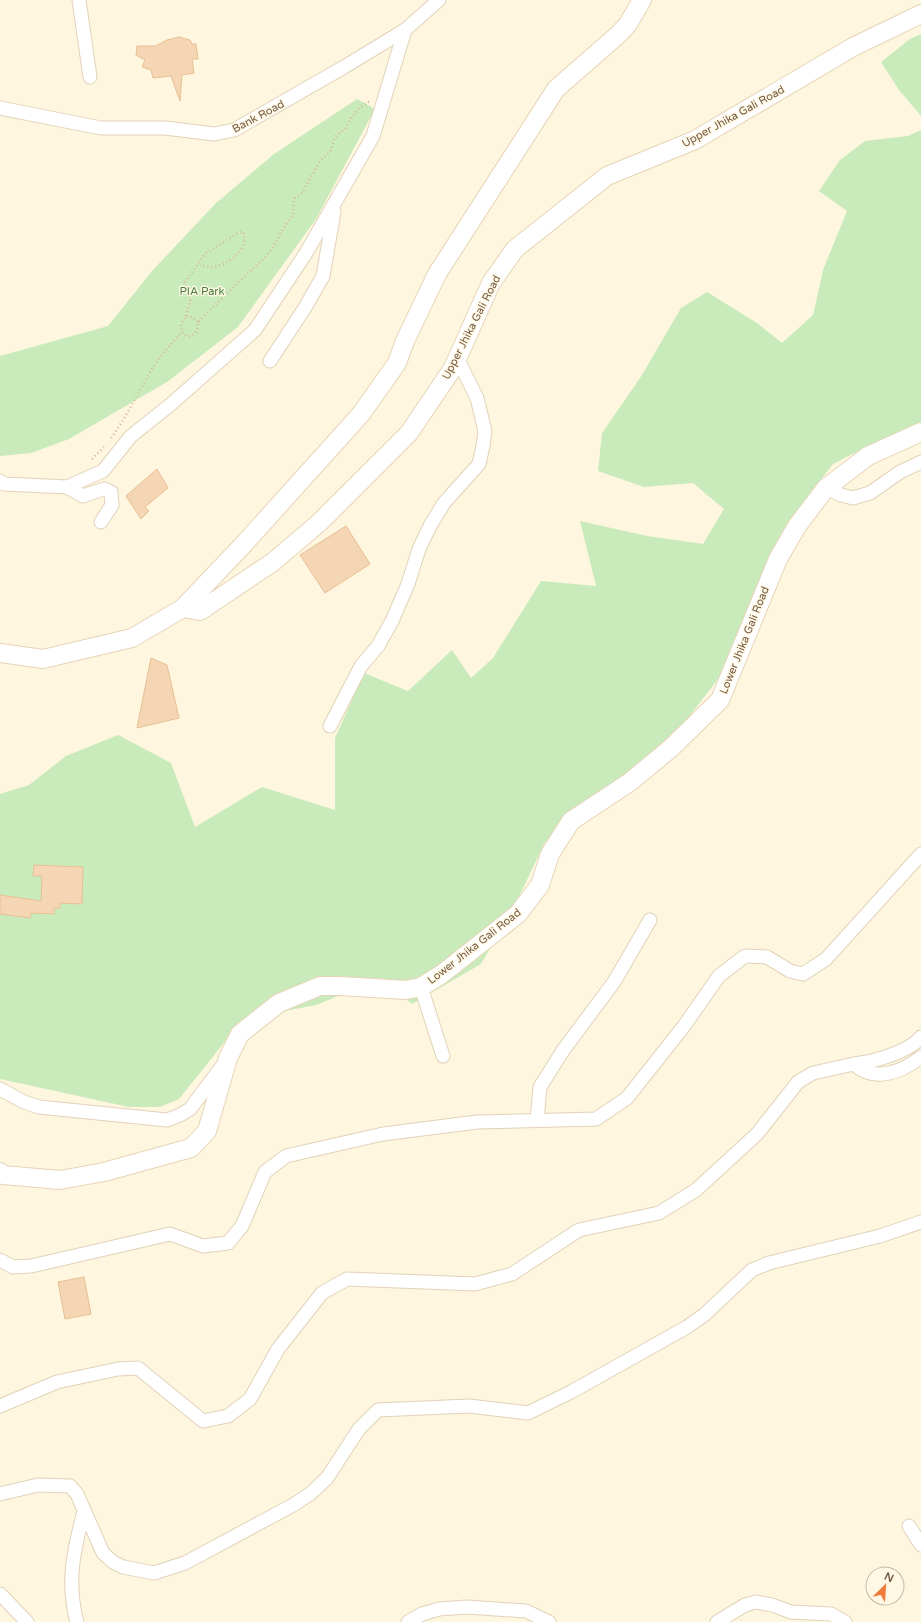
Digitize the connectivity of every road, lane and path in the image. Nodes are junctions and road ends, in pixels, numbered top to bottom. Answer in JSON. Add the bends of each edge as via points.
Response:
{"nodes":[{"id":1,"x":79,"y":0,"type":"edge"},
{"id":2,"x":439,"y":0,"type":"edge"},
{"id":3,"x":642,"y":0,"type":"edge"},
{"id":4,"x":921,"y":14,"type":"edge"},
{"id":5,"x":405,"y":30,"type":"junction"},
{"id":6,"x":90,"y":77,"type":"dead end"},
{"id":7,"x":382,"y":105,"type":"junction"},
{"id":8,"x":0,"y":108,"type":"edge"},
{"id":9,"x":335,"y":204,"type":"junction"},
{"id":10,"x":200,"y":264,"type":"junction"},
{"id":11,"x":186,"y":316,"type":"junction"},
{"id":12,"x":198,"y":322,"type":"junction"},
{"id":13,"x":182,"y":332,"type":"junction"},
{"id":14,"x":457,"y":358,"type":"junction"},
{"id":15,"x":270,"y":361,"type":"dead end"},
{"id":16,"x":921,"y":432,"type":"edge"},
{"id":17,"x":110,"y":440,"type":"dead end"},
{"id":18,"x":106,"y":445,"type":"dead end"},
{"id":19,"x":92,"y":459,"type":"dead end"},
{"id":20,"x":921,"y":462,"type":"edge"},
{"id":21,"x":0,"y":481,"type":"edge"},
{"id":22,"x":67,"y":487,"type":"junction"},
{"id":23,"x":826,"y":488,"type":"junction"},
{"id":24,"x":101,"y":522,"type":"dead end"},
{"id":25,"x":183,"y":608,"type":"junction"},
{"id":26,"x":0,"y":653,"type":"edge"},
{"id":27,"x":330,"y":726,"type":"dead end"},
{"id":28,"x":921,"y":854,"type":"edge"},
{"id":29,"x":650,"y":920,"type":"dead end"},
{"id":30,"x":421,"y":987,"type":"junction"},
{"id":31,"x":921,"y":1036,"type":"edge"},
{"id":32,"x":443,"y":1056,"type":"dead end"},
{"id":33,"x":921,"y":1057,"type":"edge"},
{"id":34,"x":228,"y":1058,"type":"junction"},
{"id":35,"x":854,"y":1064,"type":"junction"},
{"id":36,"x":0,"y":1089,"type":"edge"},
{"id":37,"x":537,"y":1120,"type":"junction"},
{"id":38,"x":0,"y":1172,"type":"edge"},
{"id":39,"x":921,"y":1222,"type":"edge"},
{"id":40,"x":0,"y":1260,"type":"edge"},
{"id":41,"x":0,"y":1406,"type":"edge"},
{"id":42,"x":0,"y":1494,"type":"edge"},
{"id":43,"x":84,"y":1511,"type":"junction"},
{"id":44,"x":909,"y":1526,"type":"dead end"},
{"id":45,"x":921,"y":1545,"type":"edge"},
{"id":46,"x":0,"y":1594,"type":"edge"},
{"id":47,"x":425,"y":1618,"type":"edge"},
{"id":48,"x":27,"y":1622,"type":"edge"},
{"id":49,"x":77,"y":1622,"type":"edge"},
{"id":50,"x":408,"y":1622,"type":"edge"},
{"id":51,"x":549,"y":1622,"type":"edge"},
{"id":52,"x":717,"y":1622,"type":"edge"},
{"id":53,"x":845,"y":1622,"type":"edge"}],
"edges":[{"from":1,"to":6,"type":"street"},
{"from":2,"to":5,"type":"street","name":"Bank Road"},
{"from":3,"to":25,"type":"main road","via":[[620,33],[556,89],[436,274],[404,341],[397,363],[361,414]]},
{"from":4,"to":14,"type":"main road","name":"Upper Jhika Gali Road","via":[[853,47],[695,140],[607,176],[515,249],[491,282]]},
{"from":5,"to":7,"type":"street"},
{"from":5,"to":8,"type":"street","name":"Bank Road","via":[[234,130],[214,134],[165,128],[101,128]]},
{"from":7,"to":9,"type":"street","via":[[373,136]]},
{"from":7,"to":12,"type":"path","via":[[368,102],[360,107],[345,130],[335,138],[330,152],[320,161],[302,193],[294,199],[293,215],[269,253]]},
{"from":9,"to":15,"type":"street","via":[[323,276]]},
{"from":9,"to":22,"type":"street","via":[[255,330],[131,436],[104,470]]},
{"from":10,"to":10,"type":"path","via":[[206,253],[243,232],[243,244],[236,256],[213,267]]},
{"from":10,"to":11,"type":"path","via":[[185,282],[186,291],[191,298]]},
{"from":11,"to":12,"type":"path"},
{"from":11,"to":13,"type":"path","via":[[181,324]]},
{"from":12,"to":13,"type":"path","via":[[198,330],[194,335],[188,337]]},
{"from":13,"to":17,"type":"path","via":[[154,365]]},
{"from":14,"to":25,"type":"main road","name":"Upper Jhika Gali Road","via":[[409,433],[320,522],[273,562],[231,592],[200,611]]},
{"from":14,"to":27,"type":"street","via":[[477,398],[485,431],[479,464],[444,503],[430,526],[392,621],[378,646],[361,666]]},
{"from":16,"to":23,"type":"main road","name":"Lower Jhika Gali Road","via":[[868,456]]},
{"from":18,"to":19,"type":"path"},
{"from":20,"to":23,"type":"street","via":[[900,472],[870,493],[853,498]]},
{"from":21,"to":22,"type":"street","via":[[4,484]]},
{"from":22,"to":24,"type":"street","via":[[83,496],[104,488],[111,492],[112,505]]},
{"from":23,"to":30,"type":"main road","name":"Lower Jhika Gali Road","via":[[797,526],[778,559],[720,700],[671,748],[630,782],[571,821],[550,854],[540,885],[518,914],[442,974]]},
{"from":25,"to":26,"type":"main road","via":[[132,638],[42,659]]},
{"from":28,"to":37,"type":"street","via":[[814,969],[803,974],[790,971],[767,957],[745,956],[719,976],[684,1026],[627,1098],[596,1119]]},
{"from":29,"to":37,"type":"street","via":[[614,982],[564,1049],[540,1087]]},
{"from":30,"to":32,"type":"street"},
{"from":30,"to":34,"type":"main road","name":"Lower Jhika Gali Road","via":[[406,990],[320,986],[279,1003],[240,1034]]},
{"from":31,"to":35,"type":"street","via":[[898,1052]]},
{"from":33,"to":35,"type":"street","via":[[912,1065],[896,1072],[879,1074],[861,1070]]},
{"from":34,"to":36,"type":"street","via":[[190,1109],[167,1120],[40,1107],[24,1102]]},
{"from":34,"to":38,"type":"main road","name":"Lower Jhika Gali Road","via":[[208,1131],[191,1148],[104,1172],[60,1180],[3,1175]]},
{"from":35,"to":41,"type":"street","via":[[813,1073],[798,1082],[757,1134],[696,1190],[659,1213],[579,1230],[512,1274],[474,1284],[347,1279],[341,1282],[322,1293],[278,1349],[250,1399],[228,1416],[203,1421],[138,1368],[118,1369],[57,1382]]},
{"from":37,"to":40,"type":"street","via":[[476,1122],[383,1134],[286,1156],[265,1172],[242,1226],[228,1243],[203,1246],[170,1234],[31,1266],[13,1267]]},
{"from":39,"to":43,"type":"street","via":[[880,1236],[770,1263],[752,1270],[704,1315],[687,1327],[528,1414],[469,1406],[378,1410],[359,1429],[327,1478],[310,1494],[185,1563],[154,1573],[113,1562],[103,1553]]},
{"from":42,"to":43,"type":"street","via":[[38,1485],[70,1486],[77,1494]]},
{"from":43,"to":49,"type":"street","via":[[70,1577]]},
{"from":44,"to":45,"type":"street"},
{"from":46,"to":48,"type":"street"},
{"from":47,"to":50,"type":"street"},
{"from":47,"to":51,"type":"street","via":[[440,1609],[467,1607],[526,1611]]},
{"from":52,"to":53,"type":"street","via":[[745,1605],[756,1602],[791,1612],[831,1614]]}]}
